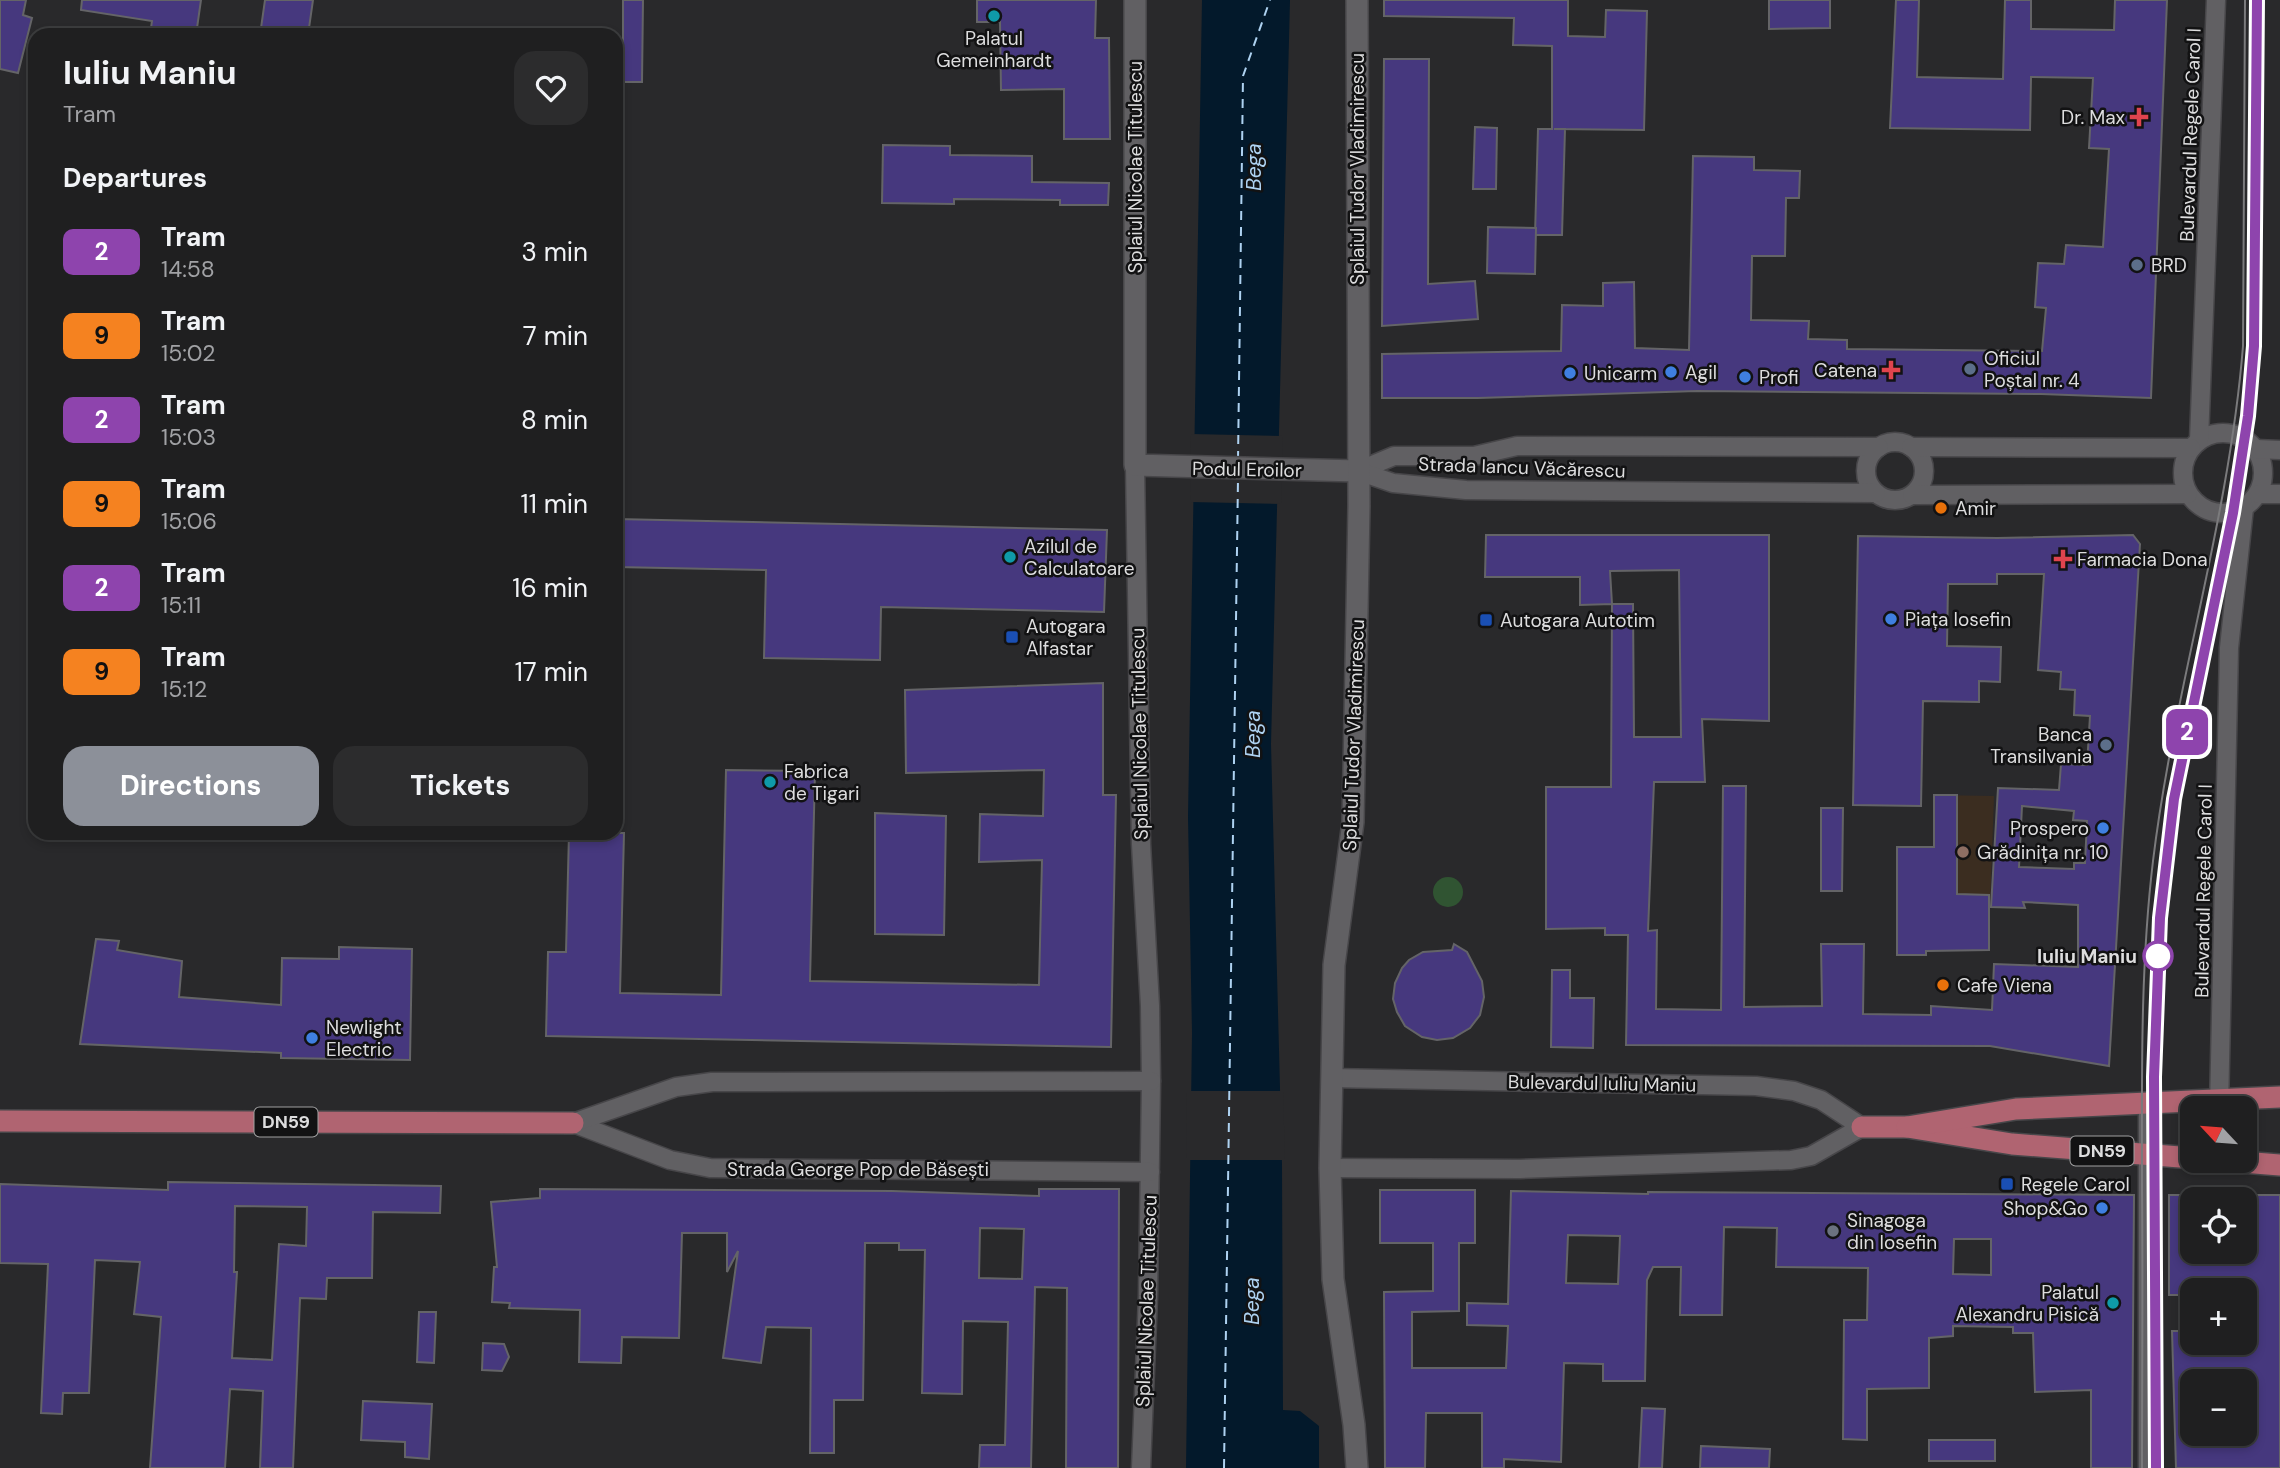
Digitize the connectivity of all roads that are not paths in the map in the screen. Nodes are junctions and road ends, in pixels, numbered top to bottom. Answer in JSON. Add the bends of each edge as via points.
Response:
{"nodes":[{"id":1,"x":1135,"y":0,"type":"edge"},
{"id":2,"x":1357,"y":0,"type":"edge"},
{"id":3,"x":2216,"y":0,"type":"edge"},
{"id":4,"x":2195,"y":444,"type":"junction"},
{"id":5,"x":1879,"y":447,"type":"junction"},
{"id":6,"x":1911,"y":447,"type":"junction"},
{"id":7,"x":2256,"y":449,"type":"junction"},
{"id":8,"x":2280,"y":450,"type":"edge"},
{"id":9,"x":1135,"y":465,"type":"junction"},
{"id":10,"x":1358,"y":471,"type":"junction"},
{"id":11,"x":1876,"y":494,"type":"junction"},
{"id":12,"x":2188,"y":494,"type":"junction"},
{"id":13,"x":2258,"y":494,"type":"junction"},
{"id":14,"x":2280,"y":494,"type":"edge"},
{"id":15,"x":1912,"y":495,"type":"junction"},
{"id":16,"x":2244,"y":508,"type":"junction"},
{"id":17,"x":1331,"y":1078,"type":"junction"},
{"id":18,"x":1151,"y":1081,"type":"junction"},
{"id":19,"x":2220,"y":1096,"type":"edge"},
{"id":20,"x":2280,"y":1097,"type":"edge"},
{"id":21,"x":2258,"y":1100,"type":"edge"},
{"id":22,"x":2148,"y":1103,"type":"junction"},
{"id":23,"x":2180,"y":1103,"type":"edge"},
{"id":24,"x":0,"y":1121,"type":"edge"},
{"id":25,"x":573,"y":1123,"type":"junction"},
{"id":26,"x":1862,"y":1127,"type":"junction"},
{"id":27,"x":1907,"y":1127,"type":"junction"},
{"id":28,"x":2148,"y":1155,"type":"junction"},
{"id":29,"x":2180,"y":1157,"type":"edge"},
{"id":30,"x":2258,"y":1164,"type":"edge"},
{"id":31,"x":2280,"y":1166,"type":"edge"},
{"id":32,"x":1330,"y":1168,"type":"junction"},
{"id":33,"x":1150,"y":1172,"type":"junction"},
{"id":34,"x":1141,"y":1468,"type":"edge"},
{"id":35,"x":1357,"y":1468,"type":"edge"},
{"id":36,"x":2148,"y":1468,"type":"edge"}],
"edges":[{"from":1,"to":9,"type":"street","name":"Splaiul Nicolae Titulescu"},
{"from":2,"to":10,"type":"street","name":"Splaiul Tudor Vladimirescu"},
{"from":3,"to":4,"type":"street","name":"Bulevardul Regele Carol I"},
{"from":4,"to":6,"type":"street"},
{"from":4,"to":7,"type":"street","via":[[2222,433],[2245,439]]},
{"from":4,"to":12,"type":"street","via":[[2182,471]]},
{"from":5,"to":6,"type":"street","via":[[1895,442]]},
{"from":5,"to":10,"type":"street","name":"Strada Iancu Văcărescu","via":[[1517,446],[1474,456],[1394,456]]},
{"from":5,"to":11,"type":"street","via":[[1867,464],[1869,485]]},
{"from":6,"to":15,"type":"street","via":[[1919,455],[1923,476]]},
{"from":7,"to":8,"type":"street"},
{"from":7,"to":13,"type":"street","via":[[2263,472]]},
{"from":9,"to":10,"type":"street","name":"Podul Eroilor"},
{"from":9,"to":18,"type":"street","name":"Splaiul Nicolae Titulescu","via":[[1140,844]]},
{"from":10,"to":11,"type":"street","name":"Strada Iancu Văcărescu","via":[[1393,483],[1466,490]]},
{"from":10,"to":17,"type":"street","name":"Splaiul Tudor Vladimirescu","via":[[1353,822],[1334,965]]},
{"from":11,"to":15,"type":"street","via":[[1894,500]]},
{"from":12,"to":15,"type":"street"},
{"from":12,"to":16,"type":"street","via":[[2211,512],[2233,513]]},
{"from":13,"to":14,"type":"street"},
{"from":13,"to":16,"type":"street"},
{"from":16,"to":19,"type":"street","name":"Bulevardul Regele Carol I","via":[[2229,648]]},
{"from":17,"to":26,"type":"street","name":"Bulevardul Iuliu Maniu","via":[[1756,1086],[1821,1100]]},
{"from":17,"to":32,"type":"street","name":"Splaiul Tudor Vladimirescu"},
{"from":18,"to":25,"type":"street","name":"Strada George Pop de Băsești","via":[[712,1082],[676,1087]]},
{"from":18,"to":33,"type":"street","name":"Splaiul Nicolae Titulescu"},
{"from":20,"to":21,"type":"main road","number":"DN59"},
{"from":22,"to":23,"type":"main road","number":"DN59"},
{"from":22,"to":27,"type":"main road","number":"DN59","via":[[2016,1109]]},
{"from":22,"to":28,"type":"street"},
{"from":24,"to":25,"type":"main road","name":"Strada George Pop de Băsești","number":"DN59"},
{"from":25,"to":33,"type":"street","name":"Strada George Pop de Băsești","via":[[670,1160],[710,1168]]},
{"from":26,"to":27,"type":"main road","number":"DN59"},
{"from":26,"to":32,"type":"street","via":[[1811,1156],[1791,1160],[1520,1169]]},
{"from":27,"to":28,"type":"main road","number":"DN59","via":[[2012,1144]]},
{"from":28,"to":29,"type":"main road","number":"DN59"},
{"from":28,"to":36,"type":"street"},
{"from":30,"to":31,"type":"main road"},
{"from":32,"to":35,"type":"street","name":"Splaiul Tudor Vladimirescu","via":[[1333,1279]]},
{"from":33,"to":34,"type":"street","name":"Splaiul Nicolae Titulescu"}]}
